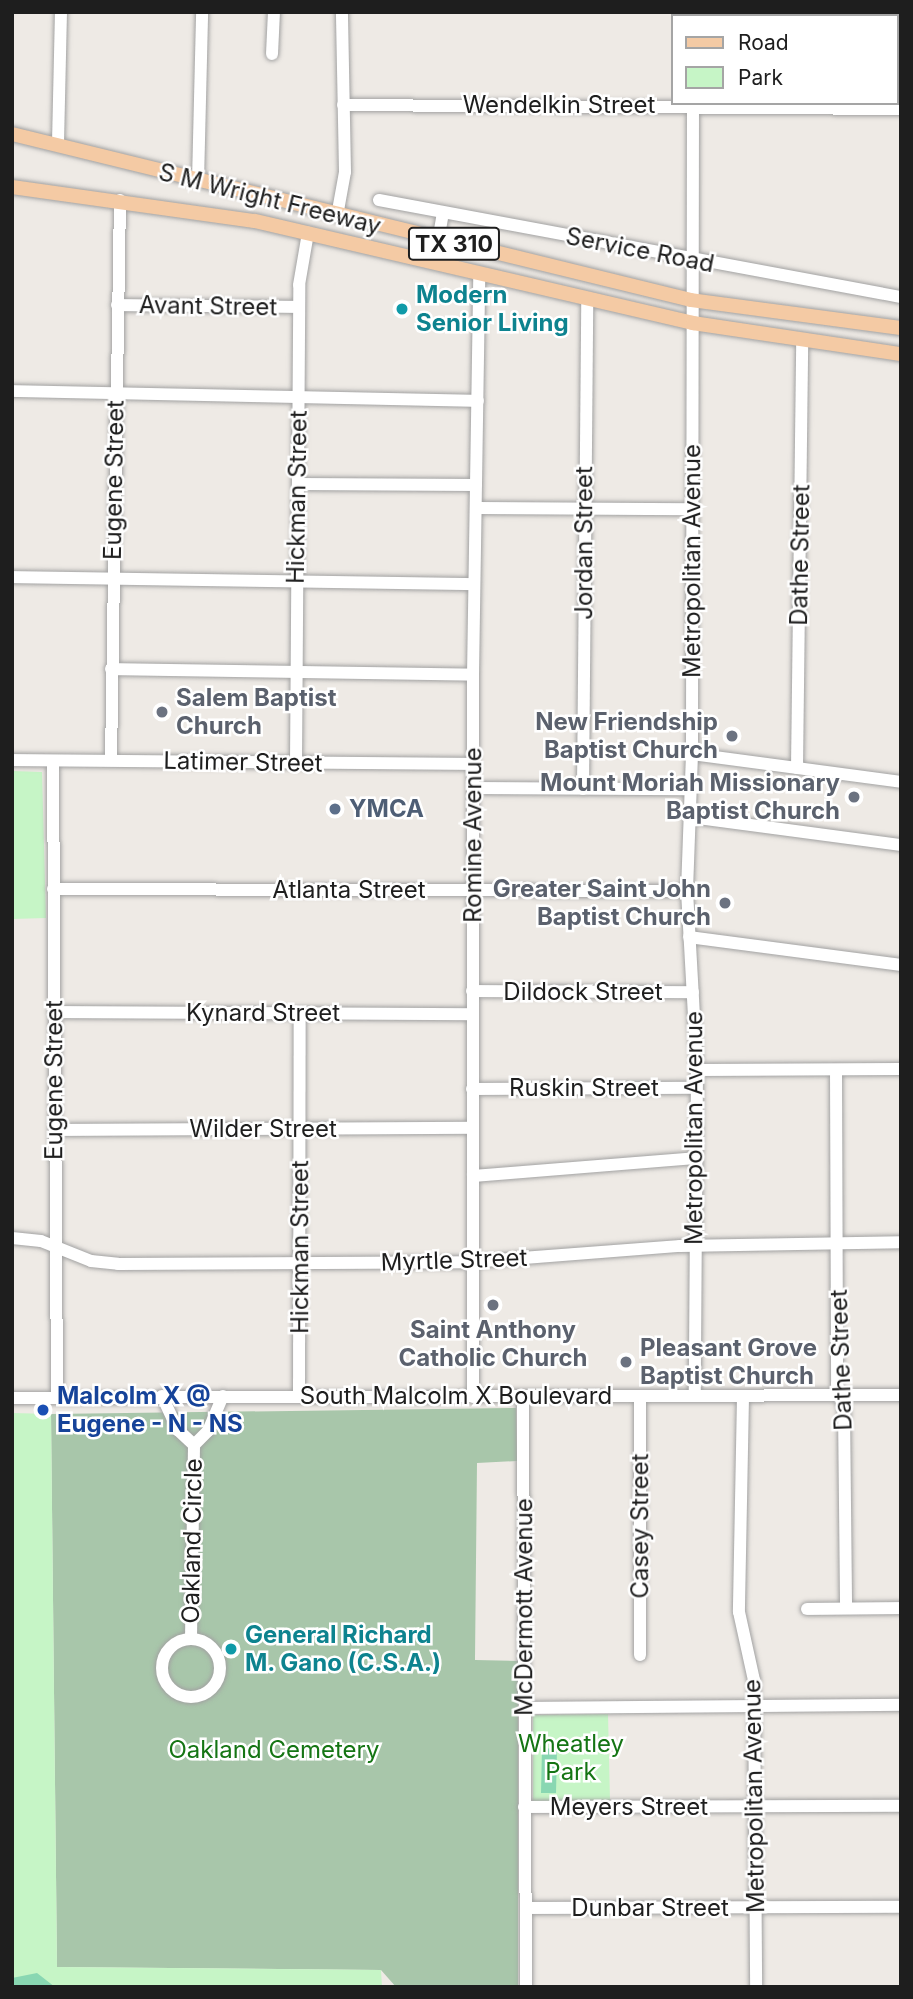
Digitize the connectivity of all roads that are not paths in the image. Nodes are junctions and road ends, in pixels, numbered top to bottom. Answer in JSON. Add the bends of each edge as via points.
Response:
{"nodes":[{"id":1,"x":61,"y":12,"type":"edge"},
{"id":2,"x":202,"y":12,"type":"edge"},
{"id":3,"x":274,"y":12,"type":"edge"},
{"id":4,"x":342,"y":12,"type":"edge"},
{"id":5,"x":272,"y":54,"type":"dead end"},
{"id":6,"x":671,"y":104,"type":"edge"},
{"id":7,"x":343,"y":105,"type":"junction"},
{"id":8,"x":693,"y":105,"type":"edge"},
{"id":9,"x":735,"y":105,"type":"edge"},
{"id":10,"x":901,"y":109,"type":"edge"},
{"id":11,"x":12,"y":134,"type":"edge"},
{"id":12,"x":58,"y":143,"type":"junction"},
{"id":13,"x":198,"y":181,"type":"junction"},
{"id":14,"x":12,"y":187,"type":"edge"},
{"id":15,"x":120,"y":200,"type":"junction"},
{"id":16,"x":379,"y":200,"type":"dead end"},
{"id":17,"x":443,"y":212,"type":"junction"},
{"id":18,"x":337,"y":216,"type":"junction"},
{"id":19,"x":308,"y":233,"type":"junction"},
{"id":20,"x":438,"y":241,"type":"junction"},
{"id":21,"x":691,"y":261,"type":"junction"},
{"id":22,"x":479,"y":273,"type":"junction"},
{"id":23,"x":901,"y":297,"type":"edge"},
{"id":24,"x":587,"y":298,"type":"junction"},
{"id":25,"x":691,"y":300,"type":"junction"},
{"id":26,"x":117,"y":305,"type":"junction"},
{"id":27,"x":299,"y":307,"type":"junction"},
{"id":28,"x":693,"y":323,"type":"junction"},
{"id":29,"x":901,"y":328,"type":"edge"},
{"id":30,"x":802,"y":342,"type":"junction"},
{"id":31,"x":901,"y":354,"type":"edge"},
{"id":32,"x":12,"y":391,"type":"edge"},
{"id":33,"x":116,"y":394,"type":"junction"},
{"id":34,"x":299,"y":397,"type":"junction"},
{"id":35,"x":478,"y":401,"type":"junction"},
{"id":36,"x":298,"y":484,"type":"junction"},
{"id":37,"x":476,"y":485,"type":"junction"},
{"id":38,"x":477,"y":508,"type":"junction"},
{"id":39,"x":692,"y":509,"type":"junction"},
{"id":40,"x":584,"y":510,"type":"junction"},
{"id":41,"x":12,"y":577,"type":"edge"},
{"id":42,"x":112,"y":578,"type":"junction"},
{"id":43,"x":296,"y":582,"type":"junction"},
{"id":44,"x":474,"y":584,"type":"junction"},
{"id":45,"x":111,"y":669,"type":"junction"},
{"id":46,"x":295,"y":673,"type":"junction"},
{"id":47,"x":473,"y":675,"type":"junction"},
{"id":48,"x":692,"y":754,"type":"junction"},
{"id":49,"x":12,"y":760,"type":"edge"},
{"id":50,"x":111,"y":760,"type":"junction"},
{"id":51,"x":53,"y":761,"type":"junction"},
{"id":52,"x":296,"y":763,"type":"junction"},
{"id":53,"x":474,"y":764,"type":"junction"},
{"id":54,"x":797,"y":768,"type":"junction"},
{"id":55,"x":901,"y":782,"type":"edge"},
{"id":56,"x":474,"y":788,"type":"junction"},
{"id":57,"x":583,"y":789,"type":"junction"},
{"id":58,"x":691,"y":789,"type":"junction"},
{"id":59,"x":691,"y":817,"type":"junction"},
{"id":60,"x":901,"y":845,"type":"edge"},
{"id":61,"x":54,"y":889,"type":"junction"},
{"id":62,"x":474,"y":891,"type":"junction"},
{"id":63,"x":687,"y":891,"type":"junction"},
{"id":64,"x":689,"y":937,"type":"junction"},
{"id":65,"x":901,"y":965,"type":"edge"},
{"id":66,"x":472,"y":991,"type":"junction"},
{"id":67,"x":693,"y":992,"type":"junction"},
{"id":68,"x":54,"y":1012,"type":"junction"},
{"id":69,"x":300,"y":1014,"type":"junction"},
{"id":70,"x":472,"y":1014,"type":"junction"},
{"id":71,"x":901,"y":1069,"type":"edge"},
{"id":72,"x":697,"y":1070,"type":"junction"},
{"id":73,"x":836,"y":1070,"type":"junction"},
{"id":74,"x":696,"y":1088,"type":"junction"},
{"id":75,"x":472,"y":1089,"type":"junction"},
{"id":76,"x":472,"y":1128,"type":"junction"},
{"id":77,"x":55,"y":1130,"type":"junction"},
{"id":78,"x":301,"y":1130,"type":"junction"},
{"id":79,"x":695,"y":1158,"type":"junction"},
{"id":80,"x":472,"y":1176,"type":"junction"},
{"id":81,"x":12,"y":1238,"type":"edge"},
{"id":82,"x":901,"y":1242,"type":"edge"},
{"id":83,"x":695,"y":1245,"type":"junction"},
{"id":84,"x":837,"y":1245,"type":"junction"},
{"id":85,"x":55,"y":1247,"type":"junction"},
{"id":86,"x":471,"y":1262,"type":"junction"},
{"id":87,"x":300,"y":1263,"type":"junction"},
{"id":88,"x":840,"y":1395,"type":"junction"},
{"id":89,"x":901,"y":1395,"type":"edge"},
{"id":90,"x":162,"y":1396,"type":"junction"},
{"id":91,"x":223,"y":1396,"type":"junction"},
{"id":92,"x":299,"y":1396,"type":"junction"},
{"id":93,"x":523,"y":1396,"type":"junction"},
{"id":94,"x":695,"y":1396,"type":"junction"},
{"id":95,"x":473,"y":1397,"type":"junction"},
{"id":96,"x":640,"y":1397,"type":"junction"},
{"id":97,"x":743,"y":1397,"type":"junction"},
{"id":98,"x":12,"y":1398,"type":"edge"},
{"id":99,"x":57,"y":1398,"type":"junction"},
{"id":100,"x":194,"y":1445,"type":"junction"},
{"id":101,"x":846,"y":1608,"type":"junction"},
{"id":102,"x":901,"y":1608,"type":"edge"},
{"id":103,"x":807,"y":1609,"type":"dead end"},
{"id":104,"x":191,"y":1638,"type":"junction"},
{"id":105,"x":640,"y":1655,"type":"dead end"},
{"id":106,"x":901,"y":1705,"type":"edge"},
{"id":107,"x":754,"y":1706,"type":"junction"},
{"id":108,"x":525,"y":1708,"type":"junction"},
{"id":109,"x":901,"y":1806,"type":"edge"},
{"id":110,"x":524,"y":1807,"type":"junction"},
{"id":111,"x":755,"y":1807,"type":"junction"},
{"id":112,"x":901,"y":1907,"type":"edge"},
{"id":113,"x":526,"y":1908,"type":"junction"},
{"id":114,"x":757,"y":1908,"type":"junction"},
{"id":115,"x":526,"y":1987,"type":"edge"},
{"id":116,"x":756,"y":1987,"type":"edge"}],
"edges":[{"from":1,"to":12,"type":"street"},
{"from":2,"to":13,"type":"street"},
{"from":3,"to":5,"type":"street"},
{"from":4,"to":7,"type":"street"},
{"from":6,"to":7,"type":"street","name":"Wendelkin Street"},
{"from":7,"to":18,"type":"street","via":[[345,172]]},
{"from":8,"to":21,"type":"street","name":"Metropolitan Avenue"},
{"from":9,"to":10,"type":"street","name":"Wendelkin Street"},
{"from":11,"to":12,"type":"main road","name":"S M Wright Freeway","number":"TX 310"},
{"from":12,"to":13,"type":"main road","name":"S M Wright Freeway","number":"TX 310"},
{"from":13,"to":18,"type":"main road","name":"S M Wright Freeway","number":"TX 310"},
{"from":14,"to":15,"type":"main road","name":"S M Wright Freeway","number":"TX 310"},
{"from":15,"to":19,"type":"main road","name":"S M Wright Freeway","number":"TX 310"},
{"from":15,"to":26,"type":"street","name":"Eugene Street"},
{"from":16,"to":17,"type":"street","name":"Service Road"},
{"from":17,"to":20,"type":"street"},
{"from":17,"to":21,"type":"street","name":"Service Road"},
{"from":18,"to":20,"type":"main road","name":"S M Wright Freeway","number":"TX 310"},
{"from":19,"to":22,"type":"main road","name":"S M Wright Freeway","number":"TX 310"},
{"from":19,"to":27,"type":"street","name":"Hickman Street"},
{"from":20,"to":25,"type":"main road","name":"S M Wright Freeway","number":"TX 310"},
{"from":21,"to":23,"type":"street","name":"Service Road"},
{"from":21,"to":25,"type":"street","name":"Metropolitan Avenue"},
{"from":22,"to":24,"type":"main road","name":"S M Wright Freeway","number":"TX 310"},
{"from":22,"to":35,"type":"street","name":"Romine Avenue"},
{"from":24,"to":28,"type":"main road","name":"S M Wright Freeway","number":"TX 310"},
{"from":24,"to":40,"type":"street","name":"Jordan Street"},
{"from":25,"to":28,"type":"street","name":"Metropolitan Avenue"},
{"from":25,"to":29,"type":"main road","name":"S M Wright Freeway","number":"TX 310"},
{"from":26,"to":27,"type":"street","name":"Avant Street"},
{"from":26,"to":33,"type":"street","name":"Eugene Street"},
{"from":27,"to":34,"type":"street","name":"Hickman Street"},
{"from":28,"to":30,"type":"main road","name":"S M Wright Freeway","number":"TX 310"},
{"from":28,"to":39,"type":"street","name":"Metropolitan Avenue"},
{"from":30,"to":31,"type":"main road","name":"S M Wright Freeway","number":"TX 310"},
{"from":30,"to":54,"type":"street","name":"Dathe Street"},
{"from":32,"to":33,"type":"street"},
{"from":33,"to":34,"type":"street"},
{"from":33,"to":42,"type":"street","name":"Eugene Street"},
{"from":34,"to":35,"type":"street"},
{"from":34,"to":36,"type":"street","name":"Hickman Street"},
{"from":35,"to":37,"type":"street","name":"Romine Avenue"},
{"from":36,"to":37,"type":"street"},
{"from":36,"to":43,"type":"street","name":"Hickman Street"},
{"from":37,"to":38,"type":"street","name":"Romine Avenue"},
{"from":38,"to":40,"type":"street"},
{"from":38,"to":44,"type":"street","name":"Romine Avenue"},
{"from":39,"to":40,"type":"street"},
{"from":39,"to":48,"type":"street","name":"Metropolitan Avenue"},
{"from":40,"to":57,"type":"street","name":"Jordan Street"},
{"from":41,"to":42,"type":"street"},
{"from":42,"to":43,"type":"street"},
{"from":42,"to":45,"type":"street","name":"Eugene Street"},
{"from":43,"to":44,"type":"street"},
{"from":43,"to":46,"type":"street","name":"Hickman Street"},
{"from":44,"to":47,"type":"street","name":"Romine Avenue"},
{"from":45,"to":46,"type":"street"},
{"from":45,"to":50,"type":"street","name":"Eugene Street"},
{"from":46,"to":47,"type":"street"},
{"from":46,"to":52,"type":"street","name":"Hickman Street"},
{"from":47,"to":53,"type":"street","name":"Romine Avenue"},
{"from":48,"to":54,"type":"street"},
{"from":48,"to":58,"type":"street","name":"Metropolitan Avenue"},
{"from":49,"to":51,"type":"street","name":"Latimer Street"},
{"from":50,"to":51,"type":"street","name":"Latimer Street"},
{"from":50,"to":52,"type":"street","name":"Latimer Street"},
{"from":51,"to":61,"type":"street","name":"Eugene Street"},
{"from":52,"to":53,"type":"street","name":"Latimer Street"},
{"from":53,"to":56,"type":"street","name":"Romine Avenue"},
{"from":54,"to":55,"type":"street"},
{"from":56,"to":57,"type":"street"},
{"from":56,"to":62,"type":"street","name":"Romine Avenue"},
{"from":57,"to":58,"type":"street"},
{"from":58,"to":59,"type":"street","name":"Metropolitan Avenue"},
{"from":59,"to":60,"type":"street"},
{"from":59,"to":63,"type":"street","name":"Metropolitan Avenue"},
{"from":61,"to":62,"type":"street","name":"Atlanta Street"},
{"from":61,"to":68,"type":"street","name":"Eugene Street"},
{"from":62,"to":63,"type":"street","name":"Atlanta Street"},
{"from":62,"to":66,"type":"street","name":"Romine Avenue"},
{"from":63,"to":64,"type":"street","name":"Metropolitan Avenue"},
{"from":64,"to":65,"type":"street"},
{"from":64,"to":67,"type":"street","name":"Metropolitan Avenue"},
{"from":66,"to":67,"type":"street","name":"Dildock Street"},
{"from":66,"to":70,"type":"street","name":"Romine Avenue"},
{"from":67,"to":72,"type":"street","name":"Metropolitan Avenue"},
{"from":68,"to":69,"type":"street","name":"Kynard Street"},
{"from":68,"to":77,"type":"street","name":"Eugene Street"},
{"from":69,"to":70,"type":"street","name":"Kynard Street"},
{"from":69,"to":78,"type":"street","name":"Hickman Street"},
{"from":70,"to":75,"type":"street","name":"Romine Avenue"},
{"from":71,"to":73,"type":"street"},
{"from":72,"to":73,"type":"street"},
{"from":72,"to":74,"type":"street","name":"Metropolitan Avenue"},
{"from":73,"to":84,"type":"street","name":"Dathe Street"},
{"from":74,"to":75,"type":"street","name":"Ruskin Street"},
{"from":74,"to":79,"type":"street","name":"Metropolitan Avenue"},
{"from":75,"to":76,"type":"street","name":"Romine Avenue"},
{"from":76,"to":78,"type":"street","name":"Wilder Street"},
{"from":76,"to":80,"type":"street","name":"Romine Avenue"},
{"from":77,"to":78,"type":"street","name":"Wilder Street"},
{"from":77,"to":85,"type":"street","name":"Eugene Street"},
{"from":78,"to":87,"type":"street","name":"Hickman Street"},
{"from":79,"to":80,"type":"street"},
{"from":79,"to":83,"type":"street","name":"Metropolitan Avenue"},
{"from":80,"to":86,"type":"street","name":"Romine Avenue"},
{"from":81,"to":85,"type":"street","name":"Myrtle Street"},
{"from":82,"to":84,"type":"street","name":"Myrtle Street"},
{"from":83,"to":84,"type":"street","name":"Myrtle Street"},
{"from":83,"to":86,"type":"street","name":"Myrtle Street"},
{"from":83,"to":94,"type":"street","name":"Metropolitan Avenue"},
{"from":84,"to":88,"type":"street","name":"Dathe Street"},
{"from":85,"to":87,"type":"street","name":"Myrtle Street","via":[[90,1261],[118,1264]]},
{"from":85,"to":99,"type":"street","name":"Eugene Street"},
{"from":86,"to":87,"type":"street","name":"Myrtle Street"},
{"from":86,"to":95,"type":"street","name":"Romine Avenue"},
{"from":87,"to":92,"type":"street","name":"Hickman Street"},
{"from":88,"to":89,"type":"street","name":"South Malcolm X Boulevard"},
{"from":88,"to":97,"type":"street","name":"South Malcolm X Boulevard"},
{"from":88,"to":101,"type":"street","name":"Dathe Street"},
{"from":90,"to":91,"type":"street","name":"South Malcolm X Boulevard"},
{"from":90,"to":99,"type":"street","name":"South Malcolm X Boulevard"},
{"from":90,"to":100,"type":"street","name":"Oakland Circle","via":[[178,1430]]},
{"from":91,"to":92,"type":"street","name":"South Malcolm X Boulevard"},
{"from":91,"to":100,"type":"street","name":"Oakland Circle","via":[[208,1431]]},
{"from":92,"to":95,"type":"street","name":"South Malcolm X Boulevard"},
{"from":93,"to":95,"type":"street","name":"South Malcolm X Boulevard"},
{"from":93,"to":96,"type":"street","name":"South Malcolm X Boulevard"},
{"from":93,"to":108,"type":"street","name":"McDermott Avenue"},
{"from":94,"to":96,"type":"street","name":"South Malcolm X Boulevard"},
{"from":94,"to":97,"type":"street","name":"South Malcolm X Boulevard"},
{"from":96,"to":105,"type":"street","name":"Casey Street"},
{"from":97,"to":107,"type":"street","name":"Metropolitan Avenue","via":[[739,1612],[754,1680]]},
{"from":98,"to":99,"type":"street","name":"South Malcolm X Boulevard"},
{"from":100,"to":104,"type":"street","name":"Oakland Circle"},
{"from":101,"to":102,"type":"street"},
{"from":101,"to":103,"type":"street"},
{"from":104,"to":104,"type":"street","name":"Oakland Circle","via":[[174,1644],[162,1665],[166,1683],[175,1692],[192,1697],[213,1686],[220,1666],[210,1646]]},
{"from":106,"to":107,"type":"street"},
{"from":107,"to":108,"type":"street"},
{"from":107,"to":111,"type":"street","name":"Metropolitan Avenue"},
{"from":108,"to":110,"type":"street","name":"McDermott Avenue"},
{"from":109,"to":111,"type":"street","name":"Meyers Street"},
{"from":110,"to":111,"type":"street","name":"Meyers Street"},
{"from":110,"to":113,"type":"street","name":"McDermott Avenue"},
{"from":111,"to":114,"type":"street","name":"Metropolitan Avenue"},
{"from":112,"to":114,"type":"street","name":"Dunbar Street"},
{"from":113,"to":114,"type":"street","name":"Dunbar Street"},
{"from":113,"to":115,"type":"street","name":"McDermott Avenue"},
{"from":114,"to":116,"type":"street","name":"Metropolitan Avenue"}]}
